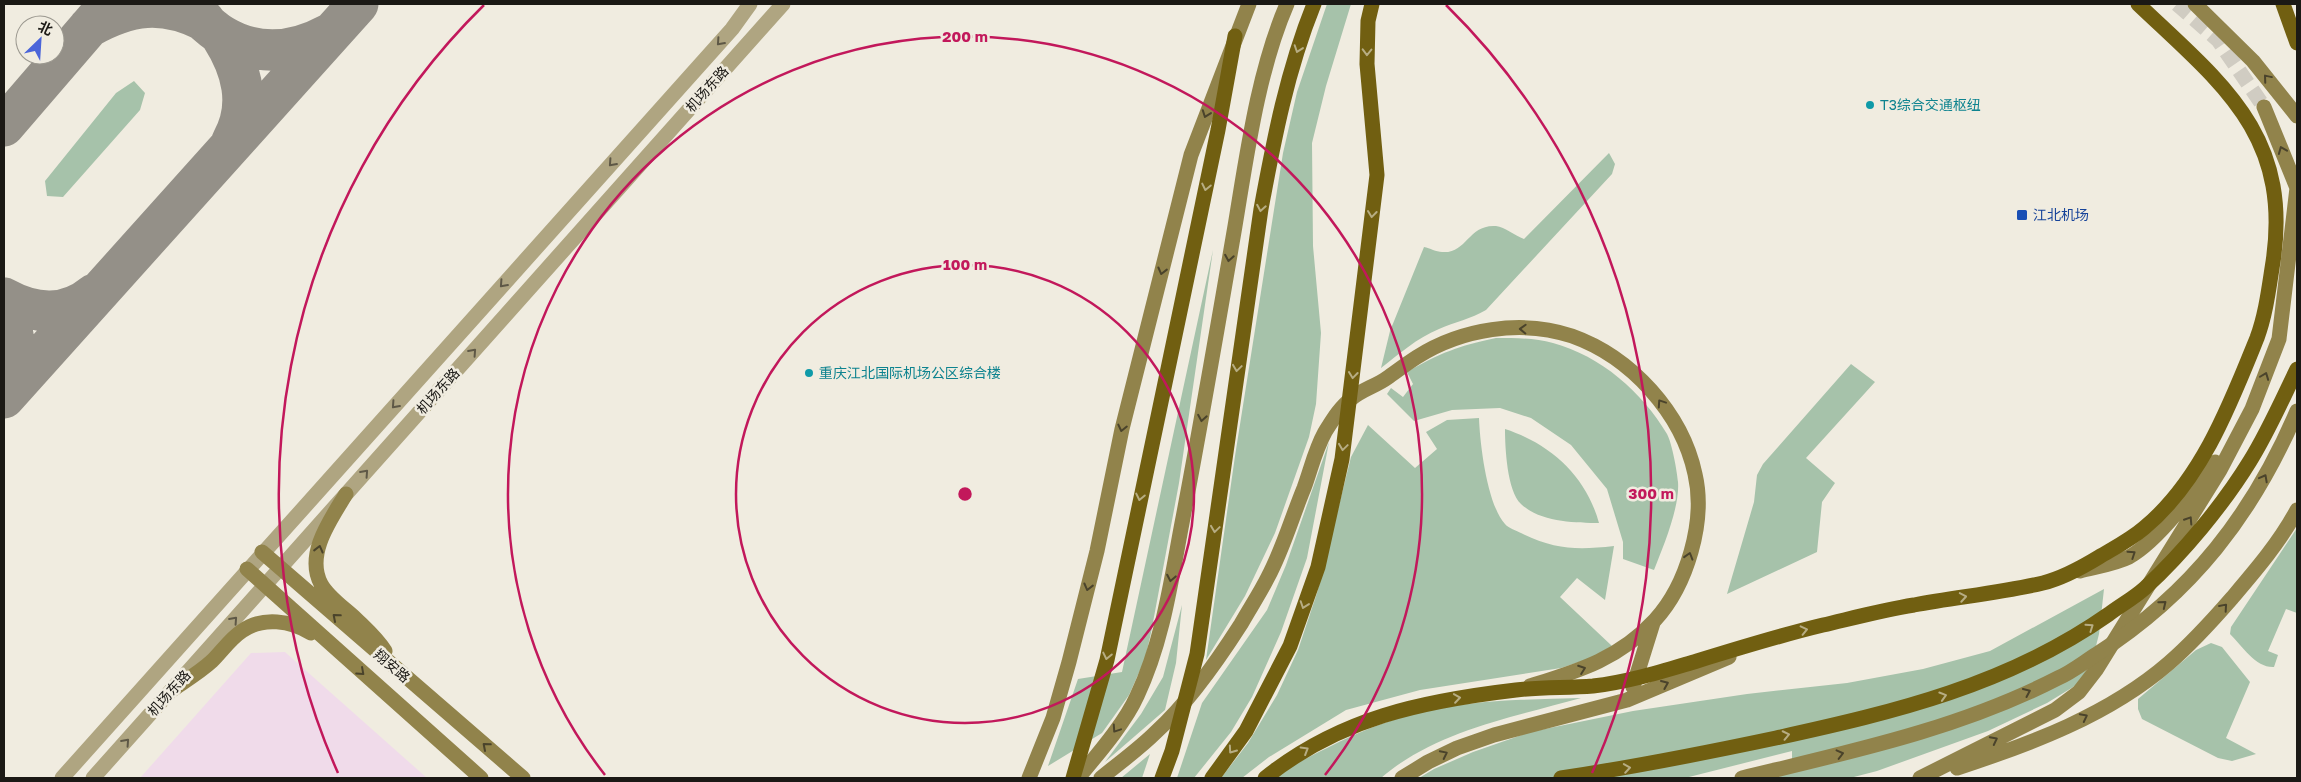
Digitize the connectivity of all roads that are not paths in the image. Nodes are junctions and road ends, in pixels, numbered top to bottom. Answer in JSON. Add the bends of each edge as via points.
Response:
{"nodes":[{"id":1,"x":750,"y":4,"type":"edge"},
{"id":2,"x":783,"y":4,"type":"edge"},
{"id":3,"x":1287,"y":4,"type":"edge"},
{"id":4,"x":1314,"y":4,"type":"edge"},
{"id":5,"x":1372,"y":4,"type":"edge"},
{"id":6,"x":2138,"y":4,"type":"edge"},
{"id":7,"x":2195,"y":4,"type":"edge"},
{"id":8,"x":2283,"y":4,"type":"edge"},
{"id":9,"x":1249,"y":6,"type":"edge"},
{"id":10,"x":1235,"y":36,"type":"junction"},
{"id":11,"x":2297,"y":43,"type":"edge"},
{"id":12,"x":2264,"y":107,"type":"tunnel mouth"},
{"id":13,"x":2297,"y":116,"type":"edge"},
{"id":14,"x":2297,"y":369,"type":"edge"},
{"id":15,"x":1350,"y":399,"type":"junction"},
{"id":16,"x":2252,"y":409,"type":"junction"},
{"id":17,"x":2297,"y":410,"type":"edge"},
{"id":18,"x":346,"y":494,"type":"junction"},
{"id":19,"x":2297,"y":510,"type":"edge"},
{"id":20,"x":262,"y":552,"type":"junction"},
{"id":21,"x":280,"y":568,"type":"junction"},
{"id":22,"x":247,"y":569,"type":"junction"},
{"id":23,"x":2069,"y":574,"type":"junction"},
{"id":24,"x":265,"y":586,"type":"junction"},
{"id":25,"x":1654,"y":621,"type":"junction"},
{"id":26,"x":1778,"y":636,"type":"junction"},
{"id":27,"x":332,"y":645,"type":"junction"},
{"id":28,"x":398,"y":671,"type":"junction"},
{"id":29,"x":1636,"y":679,"type":"junction"},
{"id":30,"x":172,"y":690,"type":"junction"},
{"id":31,"x":1519,"y":690,"type":"junction"},
{"id":32,"x":1627,"y":700,"type":"junction"},
{"id":33,"x":464,"y":763,"type":"junction"},
{"id":34,"x":62,"y":778,"type":"edge"},
{"id":35,"x":93,"y":778,"type":"edge"},
{"id":36,"x":474,"y":778,"type":"edge"},
{"id":37,"x":481,"y":778,"type":"edge"},
{"id":38,"x":522,"y":778,"type":"edge"},
{"id":39,"x":1029,"y":778,"type":"edge"},
{"id":40,"x":1073,"y":778,"type":"edge"},
{"id":41,"x":1078,"y":778,"type":"edge"},
{"id":42,"x":1100,"y":778,"type":"edge"},
{"id":43,"x":1162,"y":778,"type":"edge"},
{"id":44,"x":1212,"y":778,"type":"edge"},
{"id":45,"x":1265,"y":778,"type":"edge"},
{"id":46,"x":1402,"y":778,"type":"edge"},
{"id":47,"x":1561,"y":778,"type":"edge"},
{"id":48,"x":1741,"y":778,"type":"edge"},
{"id":49,"x":1920,"y":778,"type":"edge"},
{"id":50,"x":1924,"y":778,"type":"edge"}],
"edges":[{"from":1,"to":20,"type":"street","name":"机场东路","one_way":true,"via":[[732,30]]},
{"from":18,"to":2,"type":"street","name":"机场东路","one_way":true},
{"from":3,"to":41,"type":"main road","one_way":true,"via":[[1263,80],[1247,152],[1198,437],[1166,608],[1154,654],[1137,698]]},
{"from":4,"to":43,"type":"highway","one_way":true,"bridge":true,"via":[[1284,90],[1259,219],[1197,654]]},
{"from":5,"to":15,"type":"highway","one_way":true,"via":[[1368,21],[1367,64],[1377,175]]},
{"from":6,"to":23,"type":"highway","via":[[2216,79],[2254,129],[2267,161],[2275,200],[2276,245],[2260,329],[2222,420],[2187,480],[2144,528]]},
{"from":13,"to":7,"type":"main road","one_way":true,"via":[[2253,61]]},
{"from":8,"to":11,"type":"highway"},
{"from":9,"to":10,"type":"main road"},
{"from":10,"to":39,"type":"main road","one_way":true,"via":[[1191,155],[1122,429],[1097,552],[1069,662],[1054,718]]},
{"from":10,"to":40,"type":"highway","one_way":true,"via":[[1107,660]]},
{"from":16,"to":12,"type":"main road","one_way":true,"via":[[2279,339],[2297,188]]},
{"from":47,"to":14,"type":"highway","one_way":true,"bridge":true,"via":[[1648,765],[1878,716],[1957,691],[2032,660],[2084,631],[2144,589],[2215,510],[2250,460]]},
{"from":25,"to":15,"type":"main road","one_way":true,"via":[[1678,587],[1692,546],[1698,498],[1695,473],[1678,428],[1655,394],[1602,350],[1572,336],[1542,329],[1498,328],[1460,336],[1419,356]]},
{"from":15,"to":42,"type":"main road","via":[[1336,414],[1319,444],[1269,575],[1213,667],[1158,731]]},
{"from":15,"to":44,"type":"highway","one_way":true,"via":[[1342,459],[1318,567],[1290,646],[1246,731]]},
{"from":23,"to":16,"type":"main road","one_way":true,"via":[[2129,557],[2153,537],[2178,511]]},
{"from":49,"to":16,"type":"main road","one_way":true,"via":[[2055,710],[2079,692],[2096,670],[2220,470]]},
{"from":48,"to":17,"type":"main road","one_way":true,"bridge":true,"via":[[1896,740],[1985,711],[2059,678],[2120,639],[2170,599],[2215,552],[2255,496]]},
{"from":18,"to":21,"type":"street","name":"机场东路"},
{"from":28,"to":18,"type":"main road","one_way":true,"via":[[378,640],[328,593],[318,576],[316,565],[320,541]]},
{"from":50,"to":19,"type":"main road","one_way":true,"via":[[2041,738],[2136,688],[2196,638],[2254,572]]},
{"from":20,"to":21,"type":"main road","name":"翔安路"},
{"from":20,"to":22,"type":"street","name":"机场东路"},
{"from":21,"to":24,"type":"street","name":"机场东路"},
{"from":28,"to":21,"type":"main road","name":"翔安路","one_way":true},
{"from":22,"to":24,"type":"main road","name":"翔安路"},
{"from":22,"to":34,"type":"street","name":"机场东路"},
{"from":26,"to":23,"type":"highway","one_way":true,"via":[[1910,606],[2045,583]]},
{"from":24,"to":27,"type":"main road","name":"翔安路"},
{"from":30,"to":24,"type":"street","name":"机场东路","one_way":true},
{"from":25,"to":29,"type":"main road"},
{"from":31,"to":25,"type":"main road","one_way":true,"via":[[1600,662],[1629,644]]},
{"from":26,"to":29,"type":"highway"},
{"from":32,"to":26,"type":"main road","one_way":true},
{"from":27,"to":30,"type":"main road","via":[[293,625],[276,622],[251,625],[210,662]]},
{"from":27,"to":33,"type":"main road","name":"翔安路","one_way":true},
{"from":38,"to":28,"type":"main road","name":"翔安路","one_way":true},
{"from":29,"to":31,"type":"highway","via":[[1594,686]]},
{"from":29,"to":32,"type":"main road"},
{"from":35,"to":30,"type":"street","name":"机场东路","one_way":true},
{"from":45,"to":31,"type":"highway","one_way":true,"via":[[1287,760],[1355,724],[1445,700]]},
{"from":46,"to":32,"type":"main road","one_way":true,"via":[[1457,748],[1494,735]]},
{"from":33,"to":36,"type":"main road"},
{"from":33,"to":37,"type":"main road","name":"翔安路"}]}
